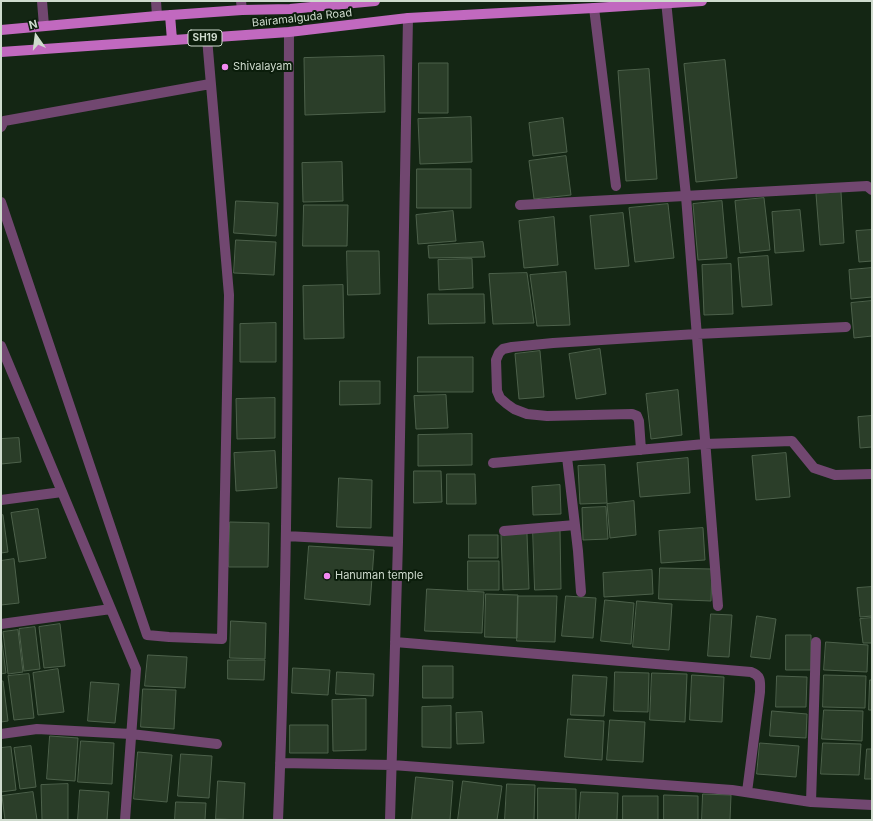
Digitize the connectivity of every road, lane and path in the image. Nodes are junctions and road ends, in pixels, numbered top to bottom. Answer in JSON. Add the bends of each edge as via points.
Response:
{"nodes":[{"id":1,"x":42,"y":1,"type":"edge"},
{"id":2,"x":156,"y":1,"type":"edge"},
{"id":3,"x":375,"y":1,"type":"edge"},
{"id":4,"x":702,"y":1,"type":"edge"},
{"id":5,"x":666,"y":2,"type":"edge"},
{"id":6,"x":242,"y":6,"type":"edge"},
{"id":7,"x":594,"y":8,"type":"junction"},
{"id":8,"x":170,"y":15,"type":"junction"},
{"id":9,"x":157,"y":16,"type":"junction"},
{"id":10,"x":408,"y":18,"type":"junction"},
{"id":11,"x":44,"y":26,"type":"junction"},
{"id":12,"x":1,"y":30,"type":"edge"},
{"id":13,"x":289,"y":32,"type":"junction"},
{"id":14,"x":206,"y":38,"type":"junction"},
{"id":15,"x":172,"y":40,"type":"junction"},
{"id":16,"x":1,"y":52,"type":"edge"},
{"id":17,"x":210,"y":84,"type":"junction"},
{"id":18,"x":1,"y":128,"type":"edge"},
{"id":19,"x":616,"y":186,"type":"dead end"},
{"id":20,"x":872,"y":190,"type":"edge"},
{"id":21,"x":686,"y":196,"type":"junction"},
{"id":22,"x":1,"y":202,"type":"edge"},
{"id":23,"x":520,"y":205,"type":"dead end"},
{"id":24,"x":846,"y":327,"type":"dead end"},
{"id":25,"x":697,"y":334,"type":"junction"},
{"id":26,"x":1,"y":346,"type":"edge"},
{"id":27,"x":705,"y":444,"type":"junction"},
{"id":28,"x":641,"y":450,"type":"junction"},
{"id":29,"x":567,"y":457,"type":"junction"},
{"id":30,"x":493,"y":463,"type":"dead end"},
{"id":31,"x":872,"y":474,"type":"edge"},
{"id":32,"x":62,"y":492,"type":"junction"},
{"id":33,"x":1,"y":500,"type":"edge"},
{"id":34,"x":575,"y":525,"type":"junction"},
{"id":35,"x":504,"y":531,"type":"dead end"},
{"id":36,"x":286,"y":536,"type":"junction"},
{"id":37,"x":398,"y":542,"type":"junction"},
{"id":38,"x":580,"y":592,"type":"dead end"},
{"id":39,"x":718,"y":606,"type":"dead end"},
{"id":40,"x":111,"y":609,"type":"junction"},
{"id":41,"x":1,"y":624,"type":"edge"},
{"id":42,"x":395,"y":642,"type":"junction"},
{"id":43,"x":816,"y":642,"type":"dead end"},
{"id":44,"x":1,"y":734,"type":"edge"},
{"id":45,"x":131,"y":734,"type":"junction"},
{"id":46,"x":217,"y":744,"type":"dead end"},
{"id":47,"x":280,"y":763,"type":"junction"},
{"id":48,"x":392,"y":765,"type":"junction"},
{"id":49,"x":747,"y":792,"type":"junction"},
{"id":50,"x":811,"y":802,"type":"junction"},
{"id":51,"x":872,"y":805,"type":"edge"},
{"id":52,"x":125,"y":820,"type":"edge"},
{"id":53,"x":278,"y":820,"type":"edge"},
{"id":54,"x":390,"y":820,"type":"edge"}],
"edges":[{"from":1,"to":11,"type":"street"},
{"from":2,"to":9,"type":"street"},
{"from":3,"to":6,"type":"main road","name":"Bairamalguda Road","number":"SH19","via":[[290,9]]},
{"from":4,"to":5,"type":"main road","name":"Bairamalguda Road","number":"SH19"},
{"from":5,"to":7,"type":"main road","name":"Bairamalguda Road","number":"SH19"},
{"from":5,"to":21,"type":"street"},
{"from":6,"to":8,"type":"main road","name":"Bairamalguda Road","number":"SH19"},
{"from":7,"to":10,"type":"main road","name":"Bairamalguda Road","number":"SH19"},
{"from":7,"to":19,"type":"street"},
{"from":8,"to":9,"type":"main road","name":"Bairamalguda Road","number":"SH19"},
{"from":8,"to":15,"type":"main road"},
{"from":9,"to":11,"type":"main road","name":"Bairamalguda Road","number":"SH19"},
{"from":10,"to":13,"type":"main road","name":"Bairamalguda Road","number":"SH19"},
{"from":10,"to":37,"type":"street"},
{"from":11,"to":12,"type":"main road","name":"Bairamalguda Road","number":"SH19"},
{"from":13,"to":14,"type":"main road","name":"Bairamalguda Road","number":"SH19"},
{"from":13,"to":36,"type":"street"},
{"from":14,"to":15,"type":"main road","name":"Bairamalguda Road","number":"SH19"},
{"from":14,"to":17,"type":"street"},
{"from":15,"to":16,"type":"main road","name":"Bairamalguda Road","number":"SH19"},
{"from":17,"to":18,"type":"street","via":[[4,121]]},
{"from":17,"to":22,"type":"street","via":[[229,295],[222,639],[147,635]]},
{"from":20,"to":21,"type":"street","via":[[867,186]]},
{"from":21,"to":23,"type":"street"},
{"from":21,"to":25,"type":"street"},
{"from":24,"to":25,"type":"street"},
{"from":25,"to":27,"type":"street"},
{"from":25,"to":28,"type":"street","via":[[512,347],[503,348],[498,353],[497,391],[500,398],[514,409],[547,416],[632,414],[637,416],[639,421]]},
{"from":26,"to":32,"type":"street"},
{"from":27,"to":28,"type":"street"},
{"from":27,"to":31,"type":"street","via":[[792,441],[814,468],[835,475]]},
{"from":27,"to":39,"type":"street"},
{"from":28,"to":29,"type":"street"},
{"from":29,"to":30,"type":"street"},
{"from":29,"to":34,"type":"street"},
{"from":32,"to":33,"type":"street"},
{"from":32,"to":40,"type":"street"},
{"from":34,"to":35,"type":"street"},
{"from":34,"to":38,"type":"street"},
{"from":36,"to":37,"type":"street"},
{"from":36,"to":47,"type":"street"},
{"from":37,"to":42,"type":"street"},
{"from":40,"to":41,"type":"street"},
{"from":40,"to":45,"type":"street","via":[[136,669]]},
{"from":42,"to":48,"type":"street"},
{"from":42,"to":49,"type":"street","via":[[756,674],[760,679],[760,692]]},
{"from":43,"to":50,"type":"street"},
{"from":44,"to":45,"type":"street","via":[[37,729]]},
{"from":45,"to":46,"type":"street"},
{"from":45,"to":52,"type":"street"},
{"from":47,"to":48,"type":"street"},
{"from":47,"to":53,"type":"street"},
{"from":48,"to":49,"type":"street"},
{"from":48,"to":54,"type":"street"},
{"from":49,"to":50,"type":"street"},
{"from":50,"to":51,"type":"street"}]}
